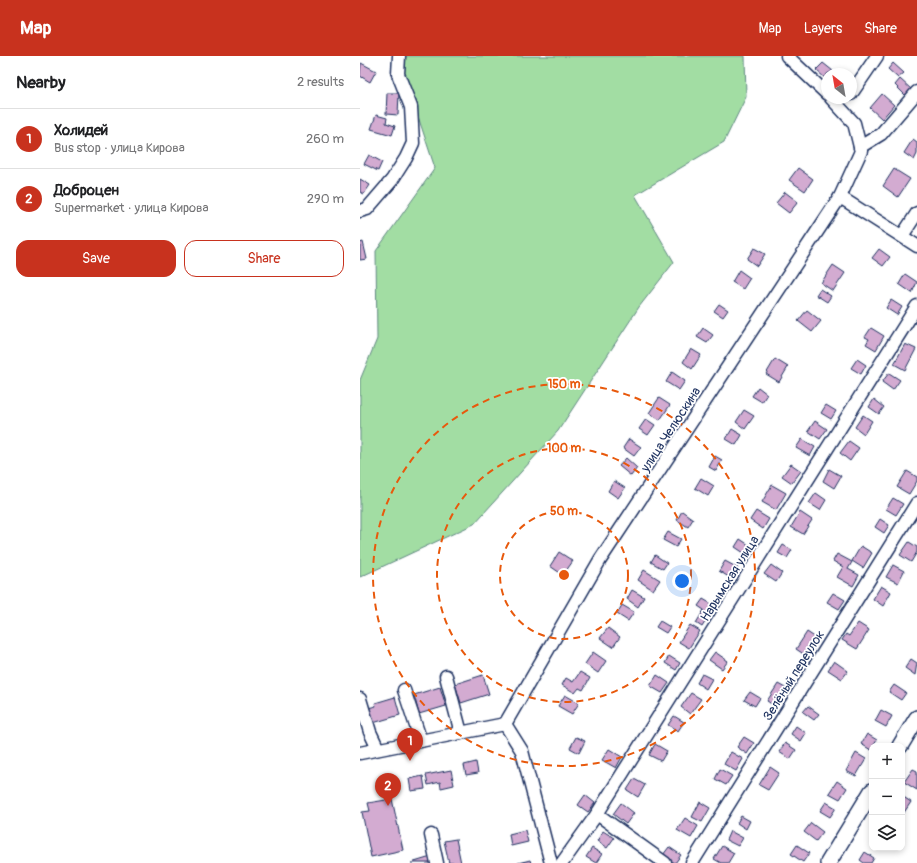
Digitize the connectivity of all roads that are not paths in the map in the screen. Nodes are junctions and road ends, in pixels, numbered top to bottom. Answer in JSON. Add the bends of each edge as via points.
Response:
{"nodes":[{"id":1,"x":399,"y":56,"type":"edge"},
{"id":2,"x":787,"y":56,"type":"edge"},
{"id":3,"x":876,"y":56,"type":"edge"},
{"id":4,"x":857,"y":85,"type":"edge"},
{"id":5,"x":821,"y":88,"type":"edge"},
{"id":6,"x":917,"y":92,"type":"edge"},
{"id":7,"x":845,"y":104,"type":"edge"},
{"id":8,"x":860,"y":149,"type":"junction"},
{"id":9,"x":840,"y":197,"type":"junction"},
{"id":10,"x":360,"y":211,"type":"edge"},
{"id":11,"x":917,"y":213,"type":"edge"},
{"id":12,"x":902,"y":236,"type":"junction"},
{"id":13,"x":917,"y":246,"type":"edge"},
{"id":14,"x":917,"y":306,"type":"edge"},
{"id":15,"x":917,"y":503,"type":"edge"},
{"id":16,"x":446,"y":676,"type":"dead end"},
{"id":17,"x":404,"y":690,"type":"dead end"},
{"id":18,"x":360,"y":699,"type":"edge"},
{"id":19,"x":917,"y":718,"type":"edge"},
{"id":20,"x":505,"y":724,"type":"junction"},
{"id":21,"x":460,"y":733,"type":"junction"},
{"id":22,"x":421,"y":741,"type":"junction"},
{"id":23,"x":902,"y":743,"type":"edge"},
{"id":24,"x":378,"y":749,"type":"junction"},
{"id":25,"x":360,"y":753,"type":"edge"},
{"id":26,"x":869,"y":797,"type":"edge"},
{"id":27,"x":597,"y":814,"type":"junction"},
{"id":28,"x":431,"y":835,"type":"dead end"},
{"id":29,"x":437,"y":863,"type":"edge"},
{"id":30,"x":551,"y":863,"type":"edge"},
{"id":31,"x":562,"y":863,"type":"edge"},
{"id":32,"x":665,"y":863,"type":"edge"},
{"id":33,"x":692,"y":863,"type":"edge"},
{"id":34,"x":828,"y":863,"type":"edge"}],
"edges":[{"from":1,"to":10,"type":"street","via":[[398,74],[411,107],[413,143],[392,180],[367,209]]},
{"from":2,"to":5,"type":"street"},
{"from":3,"to":4,"type":"street"},
{"from":6,"to":8,"type":"street","via":[[881,134]]},
{"from":7,"to":8,"type":"street","via":[[854,123]]},
{"from":8,"to":9,"type":"street","name":"улица Челюскина"},
{"from":9,"to":12,"type":"street"},
{"from":9,"to":20,"type":"street","name":"улица Челюскина","via":[[600,560]]},
{"from":11,"to":12,"type":"street"},
{"from":12,"to":13,"type":"street"},
{"from":14,"to":27,"type":"street","name":"Нарымская улица"},
{"from":15,"to":33,"type":"street","name":"Зелёный переулок"},
{"from":16,"to":21,"type":"street"},
{"from":17,"to":22,"type":"street"},
{"from":18,"to":24,"type":"street"},
{"from":19,"to":23,"type":"main road"},
{"from":20,"to":21,"type":"street"},
{"from":20,"to":30,"type":"street","via":[[522,751]]},
{"from":21,"to":22,"type":"street"},
{"from":22,"to":24,"type":"street"},
{"from":24,"to":25,"type":"street"},
{"from":26,"to":34,"type":"main road"},
{"from":27,"to":31,"type":"street","name":"Нарымская улица"},
{"from":27,"to":32,"type":"street"},
{"from":28,"to":29,"type":"street"}]}
